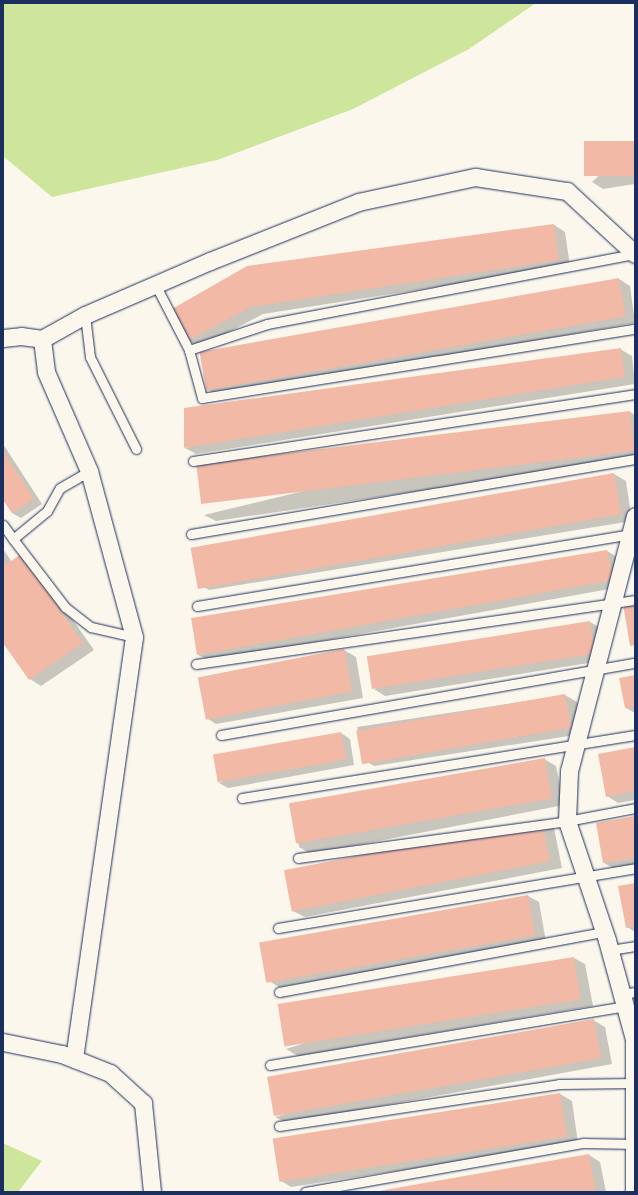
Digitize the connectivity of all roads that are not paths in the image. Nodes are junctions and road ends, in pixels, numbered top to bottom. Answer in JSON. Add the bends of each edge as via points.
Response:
{"nodes":[{"id":1,"x":635,"y":254,"type":"edge"},
{"id":2,"x":155,"y":284,"type":"junction"},
{"id":3,"x":85,"y":315,"type":"junction"},
{"id":4,"x":635,"y":329,"type":"edge"},
{"id":5,"x":3,"y":338,"type":"edge"},
{"id":6,"x":42,"y":339,"type":"junction"},
{"id":7,"x":189,"y":350,"type":"junction"},
{"id":8,"x":635,"y":394,"type":"edge"},
{"id":9,"x":136,"y":449,"type":"dead end"},
{"id":10,"x":635,"y":459,"type":"edge"},
{"id":11,"x":193,"y":462,"type":"dead end"},
{"id":12,"x":89,"y":471,"type":"junction"},
{"id":13,"x":635,"y":516,"type":"edge"},
{"id":14,"x":3,"y":525,"type":"edge"},
{"id":15,"x":191,"y":534,"type":"dead end"},
{"id":16,"x":633,"y":534,"type":"edge"},
{"id":17,"x":13,"y":539,"type":"junction"},
{"id":18,"x":635,"y":600,"type":"edge"},
{"id":19,"x":614,"y":604,"type":"junction"},
{"id":20,"x":197,"y":606,"type":"dead end"},
{"id":21,"x":134,"y":637,"type":"junction"},
{"id":22,"x":635,"y":663,"type":"edge"},
{"id":23,"x":196,"y":664,"type":"dead end"},
{"id":24,"x":597,"y":669,"type":"junction"},
{"id":25,"x":221,"y":735,"type":"dead end"},
{"id":26,"x":635,"y":735,"type":"edge"},
{"id":27,"x":576,"y":746,"type":"junction"},
{"id":28,"x":242,"y":798,"type":"dead end"},
{"id":29,"x":635,"y":808,"type":"edge"},
{"id":30,"x":567,"y":821,"type":"junction"},
{"id":31,"x":298,"y":858,"type":"dead end"},
{"id":32,"x":635,"y":868,"type":"edge"},
{"id":33,"x":586,"y":876,"type":"junction"},
{"id":34,"x":278,"y":928,"type":"dead end"},
{"id":35,"x":604,"y":932,"type":"junction"},
{"id":36,"x":635,"y":946,"type":"edge"},
{"id":37,"x":610,"y":950,"type":"junction"},
{"id":38,"x":279,"y":992,"type":"dead end"},
{"id":39,"x":628,"y":998,"type":"edge"},
{"id":40,"x":3,"y":1042,"type":"edge"},
{"id":41,"x":74,"y":1059,"type":"junction"},
{"id":42,"x":270,"y":1065,"type":"dead end"},
{"id":43,"x":635,"y":1067,"type":"edge"},
{"id":44,"x":635,"y":1083,"type":"edge"},
{"id":45,"x":279,"y":1126,"type":"dead end"},
{"id":46,"x":635,"y":1144,"type":"edge"},
{"id":47,"x":152,"y":1192,"type":"edge"},
{"id":48,"x":305,"y":1192,"type":"edge"},
{"id":49,"x":634,"y":1192,"type":"edge"}],
"edges":[{"from":1,"to":2,"type":"street","via":[[567,190],[475,177],[358,202]]},
{"from":1,"to":7,"type":"lane","via":[[267,324]]},
{"from":2,"to":3,"type":"street"},
{"from":2,"to":7,"type":"lane"},
{"from":3,"to":6,"type":"street"},
{"from":3,"to":9,"type":"lane","via":[[90,357]]},
{"from":4,"to":7,"type":"lane","via":[[202,398]]},
{"from":5,"to":6,"type":"street","via":[[21,336]]},
{"from":6,"to":12,"type":"street","via":[[46,372]]},
{"from":8,"to":11,"type":"lane"},
{"from":10,"to":15,"type":"lane"},
{"from":12,"to":17,"type":"lane","via":[[60,488],[47,511]]},
{"from":12,"to":21,"type":"street"},
{"from":13,"to":16,"type":"street"},
{"from":14,"to":17,"type":"lane"},
{"from":16,"to":19,"type":"street"},
{"from":16,"to":20,"type":"lane"},
{"from":17,"to":21,"type":"lane","via":[[65,607],[91,627]]},
{"from":18,"to":19,"type":"lane"},
{"from":19,"to":23,"type":"lane"},
{"from":19,"to":24,"type":"street"},
{"from":21,"to":41,"type":"street"},
{"from":22,"to":24,"type":"lane"},
{"from":24,"to":25,"type":"lane"},
{"from":24,"to":27,"type":"street"},
{"from":26,"to":27,"type":"lane"},
{"from":27,"to":28,"type":"lane"},
{"from":27,"to":30,"type":"street","via":[[569,771]]},
{"from":29,"to":30,"type":"lane"},
{"from":30,"to":31,"type":"lane"},
{"from":30,"to":33,"type":"street"},
{"from":32,"to":33,"type":"lane"},
{"from":33,"to":34,"type":"lane"},
{"from":33,"to":35,"type":"street"},
{"from":35,"to":37,"type":"street"},
{"from":35,"to":38,"type":"lane"},
{"from":36,"to":37,"type":"lane"},
{"from":37,"to":39,"type":"street"},
{"from":39,"to":42,"type":"lane"},
{"from":39,"to":43,"type":"street"},
{"from":40,"to":41,"type":"street"},
{"from":41,"to":47,"type":"street","via":[[110,1073],[143,1103]]},
{"from":43,"to":44,"type":"street"},
{"from":44,"to":45,"type":"lane","via":[[560,1084]]},
{"from":44,"to":46,"type":"street"},
{"from":46,"to":48,"type":"lane","via":[[584,1143]]},
{"from":46,"to":49,"type":"street"}]}
